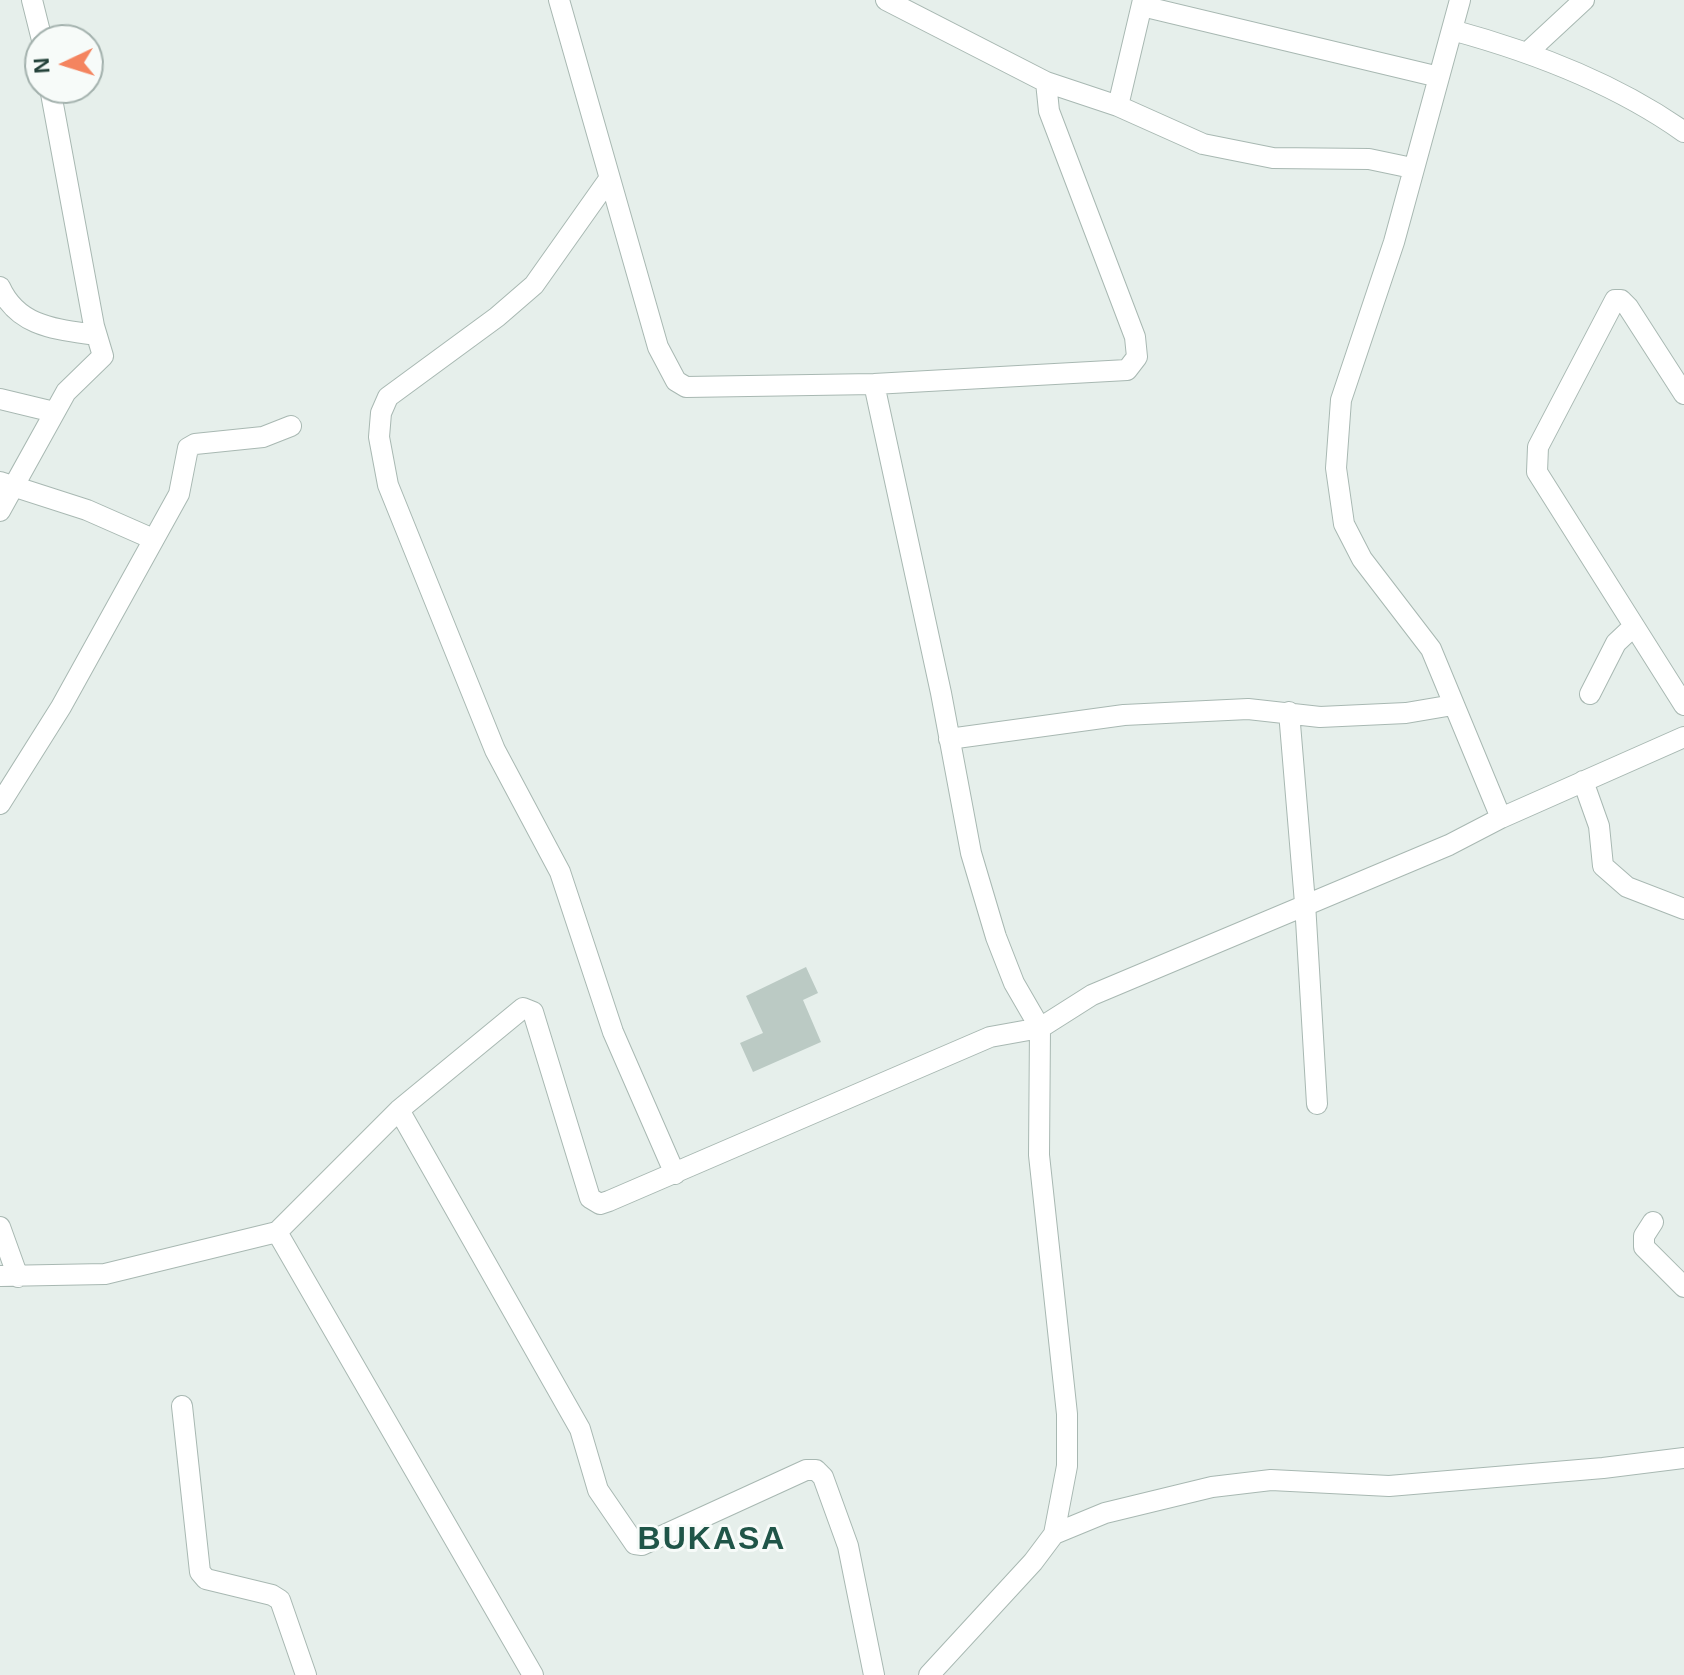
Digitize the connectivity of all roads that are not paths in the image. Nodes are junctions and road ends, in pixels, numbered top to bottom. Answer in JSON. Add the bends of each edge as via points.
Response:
{"nodes":[{"id":1,"x":32,"y":0,"type":"edge"},
{"id":2,"x":559,"y":0,"type":"edge"},
{"id":3,"x":886,"y":0,"type":"edge"},
{"id":4,"x":1460,"y":0,"type":"edge"},
{"id":5,"x":1584,"y":0,"type":"edge"},
{"id":6,"x":1142,"y":3,"type":"edge"},
{"id":7,"x":38,"y":24,"type":"edge"},
{"id":8,"x":1452,"y":30,"type":"junction"},
{"id":9,"x":1529,"y":51,"type":"junction"},
{"id":10,"x":1439,"y":77,"type":"junction"},
{"id":11,"x":1046,"y":82,"type":"junction"},
{"id":12,"x":53,"y":104,"type":"edge"},
{"id":13,"x":1118,"y":106,"type":"junction"},
{"id":14,"x":1684,"y":132,"type":"edge"},
{"id":15,"x":1412,"y":168,"type":"junction"},
{"id":16,"x":609,"y":179,"type":"junction"},
{"id":17,"x":0,"y":287,"type":"edge"},
{"id":18,"x":96,"y":335,"type":"junction"},
{"id":19,"x":874,"y":384,"type":"junction"},
{"id":20,"x":1684,"y":394,"type":"edge"},
{"id":21,"x":0,"y":399,"type":"edge"},
{"id":22,"x":54,"y":412,"type":"junction"},
{"id":23,"x":291,"y":426,"type":"dead end"},
{"id":24,"x":8,"y":483,"type":"edge"},
{"id":25,"x":0,"y":511,"type":"edge"},
{"id":26,"x":153,"y":539,"type":"junction"},
{"id":27,"x":1634,"y":626,"type":"junction"},
{"id":28,"x":1590,"y":694,"type":"dead end"},
{"id":29,"x":1453,"y":705,"type":"junction"},
{"id":30,"x":1684,"y":705,"type":"edge"},
{"id":31,"x":1289,"y":712,"type":"junction"},
{"id":32,"x":1684,"y":737,"type":"edge"},
{"id":33,"x":949,"y":739,"type":"junction"},
{"id":34,"x":1583,"y":781,"type":"junction"},
{"id":35,"x":0,"y":804,"type":"edge"},
{"id":36,"x":1501,"y":818,"type":"junction"},
{"id":37,"x":1305,"y":903,"type":"junction"},
{"id":38,"x":1684,"y":909,"type":"edge"},
{"id":39,"x":1040,"y":1028,"type":"junction"},
{"id":40,"x":1317,"y":1104,"type":"dead end"},
{"id":41,"x":399,"y":1110,"type":"junction"},
{"id":42,"x":675,"y":1174,"type":"junction"},
{"id":43,"x":1653,"y":1222,"type":"dead end"},
{"id":44,"x":0,"y":1227,"type":"edge"},
{"id":45,"x":277,"y":1232,"type":"junction"},
{"id":46,"x":9,"y":1276,"type":"edge"},
{"id":47,"x":1684,"y":1287,"type":"edge"},
{"id":48,"x":182,"y":1406,"type":"dead end"},
{"id":49,"x":1684,"y":1458,"type":"edge"},
{"id":50,"x":1054,"y":1534,"type":"junction"},
{"id":51,"x":306,"y":1675,"type":"edge"},
{"id":52,"x":533,"y":1675,"type":"edge"},
{"id":53,"x":874,"y":1675,"type":"edge"},
{"id":54,"x":929,"y":1675,"type":"edge"}],
"edges":[{"from":1,"to":7,"type":"street"},
{"from":2,"to":16,"type":"street"},
{"from":3,"to":11,"type":"street"},
{"from":4,"to":8,"type":"street"},
{"from":5,"to":9,"type":"street"},
{"from":6,"to":10,"type":"street"},
{"from":6,"to":13,"type":"street"},
{"from":8,"to":9,"type":"street"},
{"from":8,"to":10,"type":"street"},
{"from":9,"to":14,"type":"street","via":[[1657,113]]},
{"from":10,"to":15,"type":"street"},
{"from":11,"to":13,"type":"street"},
{"from":11,"to":19,"type":"street","via":[[1049,111],[1135,337],[1133,365],[1122,372]]},
{"from":12,"to":18,"type":"street"},
{"from":13,"to":15,"type":"street","via":[[1203,144],[1273,158],[1369,159]]},
{"from":15,"to":29,"type":"street","via":[[1394,242],[1341,400],[1336,468],[1344,524],[1362,559],[1431,649]]},
{"from":16,"to":19,"type":"street","via":[[658,347],[676,381],[697,389]]},
{"from":16,"to":42,"type":"street","via":[[534,285],[388,397],[379,437],[388,485],[495,750],[560,872],[613,1032]]},
{"from":17,"to":18,"type":"street","via":[[26,320]]},
{"from":18,"to":22,"type":"street","via":[[103,360],[66,392]]},
{"from":19,"to":33,"type":"street"},
{"from":20,"to":27,"type":"street","via":[[1628,307],[1615,300],[1538,447],[1537,472]]},
{"from":21,"to":22,"type":"street"},
{"from":22,"to":24,"type":"street"},
{"from":23,"to":26,"type":"street","via":[[263,437],[188,448],[179,494]]},
{"from":24,"to":25,"type":"street"},
{"from":24,"to":26,"type":"street"},
{"from":26,"to":35,"type":"street","via":[[61,707]]},
{"from":27,"to":28,"type":"street","via":[[1616,643]]},
{"from":27,"to":30,"type":"street"},
{"from":29,"to":31,"type":"street","via":[[1320,717]]},
{"from":29,"to":36,"type":"street"},
{"from":31,"to":33,"type":"street","via":[[1221,709],[1124,715]]},
{"from":31,"to":37,"type":"street"},
{"from":32,"to":34,"type":"street"},
{"from":33,"to":39,"type":"street","via":[[971,853],[996,937]]},
{"from":34,"to":36,"type":"street"},
{"from":34,"to":38,"type":"street","via":[[1599,826],[1603,866],[1627,887]]},
{"from":36,"to":37,"type":"street","via":[[1449,845]]},
{"from":37,"to":39,"type":"street","via":[[1092,995]]},
{"from":37,"to":40,"type":"street"},
{"from":39,"to":42,"type":"street","via":[[990,1037]]},
{"from":39,"to":50,"type":"street","via":[[1039,1155],[1067,1414],[1067,1466]]},
{"from":41,"to":42,"type":"street","via":[[523,1008],[533,1012],[593,1202],[609,1201]]},
{"from":41,"to":45,"type":"street"},
{"from":41,"to":53,"type":"street","via":[[580,1429],[598,1490],[635,1544],[816,1470],[848,1546]]},
{"from":43,"to":47,"type":"street","via":[[1644,1247]]},
{"from":44,"to":46,"type":"street"},
{"from":45,"to":46,"type":"street","via":[[105,1274]]},
{"from":45,"to":52,"type":"street"},
{"from":48,"to":51,"type":"street","via":[[200,1572],[206,1579],[280,1600]]},
{"from":49,"to":50,"type":"street","via":[[1389,1486],[1242,1483],[1105,1513]]},
{"from":50,"to":54,"type":"street"}]}
